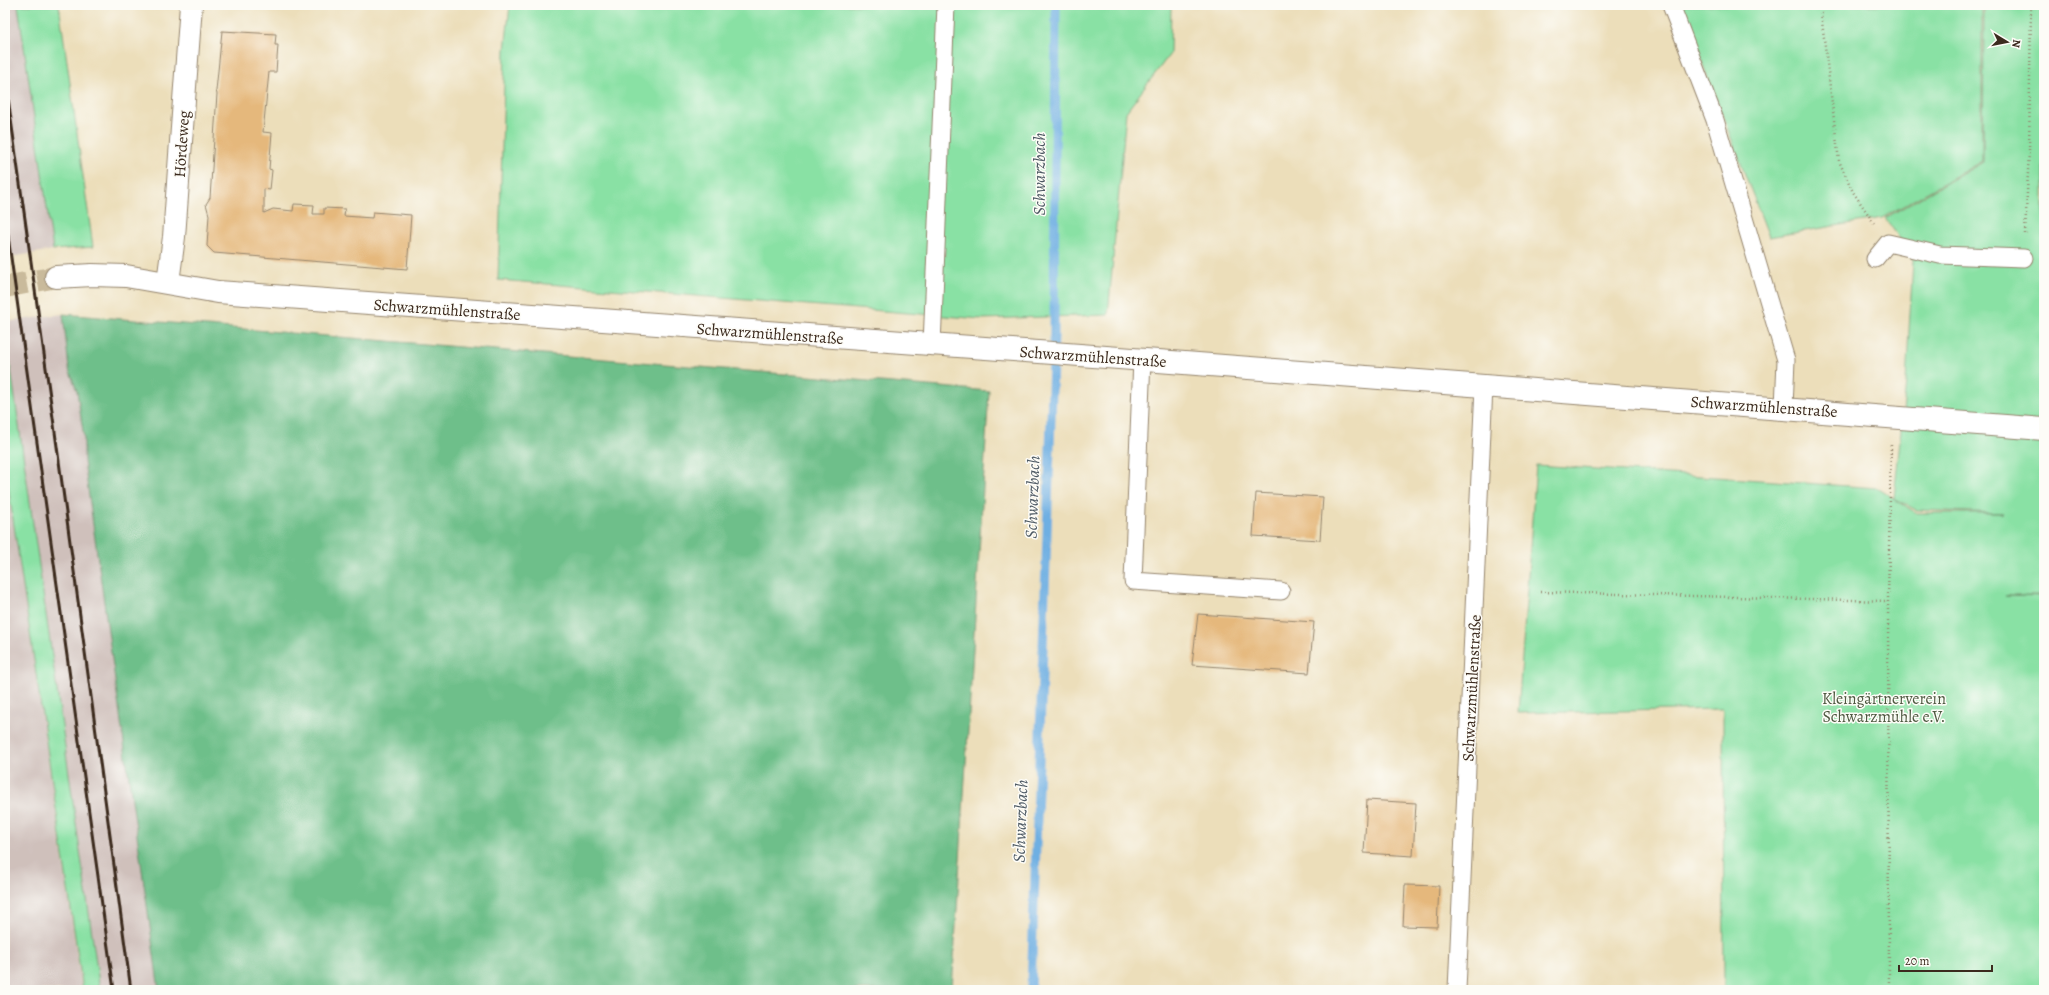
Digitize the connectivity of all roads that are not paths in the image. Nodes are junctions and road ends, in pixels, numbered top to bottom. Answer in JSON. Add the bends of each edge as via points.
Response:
{"nodes":[{"id":1,"x":191,"y":5,"type":"edge"},
{"id":2,"x":946,"y":5,"type":"edge"},
{"id":3,"x":1671,"y":5,"type":"edge"},
{"id":4,"x":1875,"y":258,"type":"dead end"},
{"id":5,"x":2024,"y":258,"type":"road end"},
{"id":6,"x":56,"y":277,"type":"tunnel mouth"},
{"id":7,"x":168,"y":282,"type":"junction"},
{"id":8,"x":932,"y":345,"type":"junction"},
{"id":9,"x":1142,"y":359,"type":"junction"},
{"id":10,"x":1484,"y":386,"type":"junction"},
{"id":11,"x":1784,"y":407,"type":"junction"},
{"id":12,"x":2044,"y":429,"type":"edge"},
{"id":13,"x":1281,"y":591,"type":"dead end"},
{"id":14,"x":1457,"y":990,"type":"edge"}],
"edges":[{"from":1,"to":7,"type":"street","name":"Hördeweg","via":[[174,237]]},
{"from":2,"to":8,"type":"lane"},
{"from":3,"to":11,"type":"lane","via":[[1715,120],[1786,360]]},
{"from":4,"to":5,"type":"lane","via":[[1888,243],[1940,255]]},
{"from":6,"to":7,"type":"street","name":"Schwarzmühlenstraße","via":[[126,276]]},
{"from":7,"to":8,"type":"street","name":"Schwarzmühlenstraße","via":[[218,292]]},
{"from":8,"to":9,"type":"street","name":"Schwarzmühlenstraße"},
{"from":9,"to":10,"type":"street","name":"Schwarzmühlenstraße"},
{"from":9,"to":13,"type":"lane","via":[[1133,581]]},
{"from":10,"to":11,"type":"street","name":"Schwarzmühlenstraße"},
{"from":10,"to":14,"type":"lane","name":"Schwarzmühlenstraße"},
{"from":11,"to":12,"type":"street","name":"Schwarzmühlenstraße"}]}
